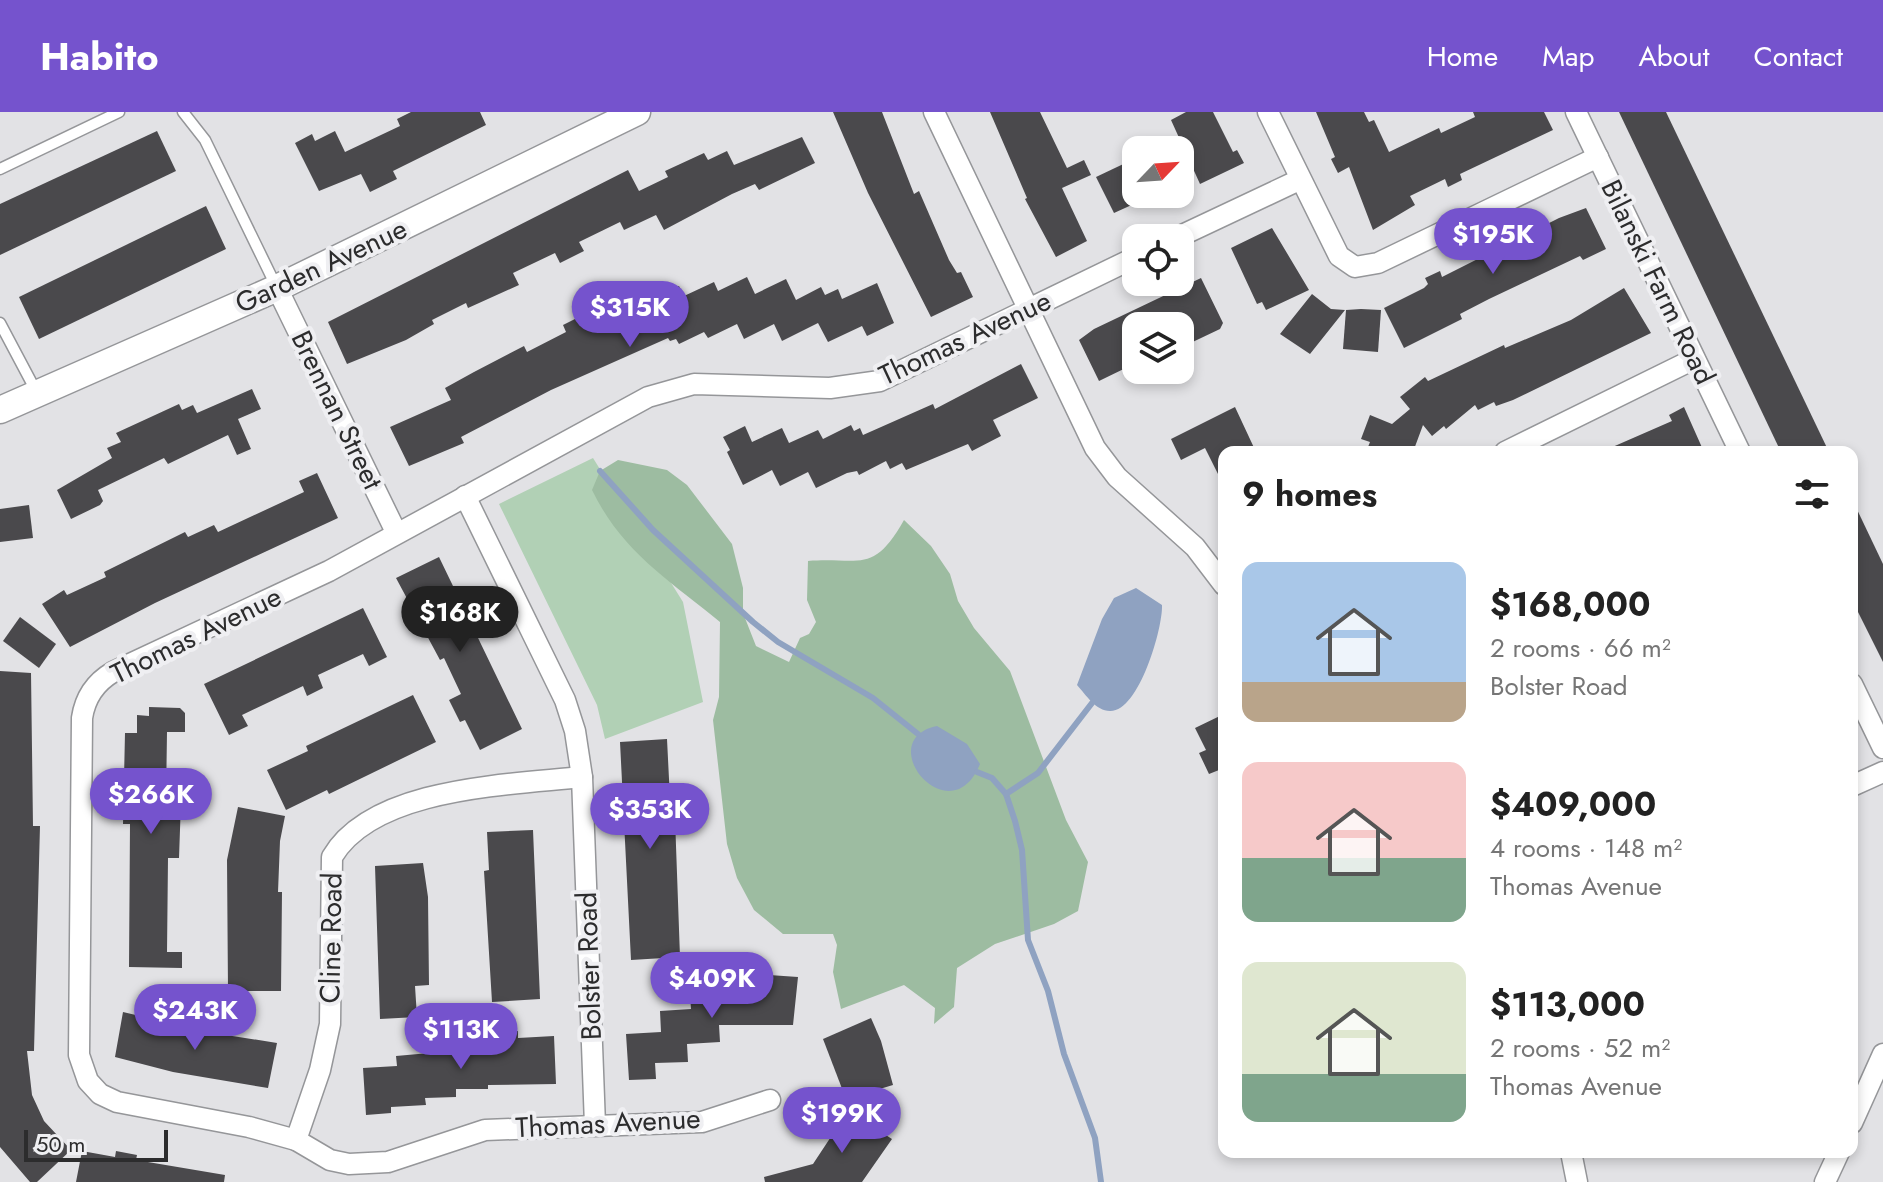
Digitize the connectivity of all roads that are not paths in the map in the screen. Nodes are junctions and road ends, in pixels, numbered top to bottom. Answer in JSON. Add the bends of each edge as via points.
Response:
{"nodes":[{"id":1,"x":119,"y":112,"type":"edge"},
{"id":2,"x":183,"y":112,"type":"edge"},
{"id":3,"x":637,"y":112,"type":"edge"},
{"id":4,"x":934,"y":112,"type":"edge"},
{"id":5,"x":1268,"y":112,"type":"edge"},
{"id":6,"x":1576,"y":112,"type":"edge"},
{"id":7,"x":1598,"y":157,"type":"junction"},
{"id":8,"x":0,"y":169,"type":"edge"},
{"id":9,"x":1299,"y":180,"type":"junction"},
{"id":10,"x":1194,"y":230,"type":"edge"},
{"id":11,"x":1122,"y":264,"type":"edge"},
{"id":12,"x":277,"y":288,"type":"junction"},
{"id":13,"x":1029,"y":309,"type":"junction"},
{"id":14,"x":0,"y":323,"type":"edge"},
{"id":15,"x":1694,"y":359,"type":"junction"},
{"id":16,"x":37,"y":393,"type":"junction"},
{"id":17,"x":0,"y":410,"type":"edge"},
{"id":18,"x":1517,"y":446,"type":"edge"},
{"id":19,"x":1737,"y":446,"type":"edge"},
{"id":20,"x":465,"y":496,"type":"junction"},
{"id":21,"x":396,"y":532,"type":"junction"},
{"id":22,"x":1218,"y":577,"type":"edge"},
{"id":23,"x":1858,"y":696,"type":"edge"},
{"id":24,"x":1883,"y":748,"type":"edge"},
{"id":25,"x":1883,"y":772,"type":"edge"},
{"id":26,"x":582,"y":777,"type":"junction"},
{"id":27,"x":1858,"y":783,"type":"edge"},
{"id":28,"x":1883,"y":1054,"type":"edge"},
{"id":29,"x":1858,"y":1093,"type":"edge"},
{"id":30,"x":770,"y":1100,"type":"dead end"},
{"id":31,"x":595,"y":1125,"type":"junction"},
{"id":32,"x":296,"y":1140,"type":"junction"},
{"id":33,"x":1572,"y":1158,"type":"edge"},
{"id":34,"x":1836,"y":1158,"type":"edge"},
{"id":35,"x":1577,"y":1182,"type":"edge"},
{"id":36,"x":1825,"y":1182,"type":"edge"}],
"edges":[{"from":1,"to":8,"type":"lane"},
{"from":2,"to":12,"type":"lane","via":[[205,140]]},
{"from":3,"to":12,"type":"street","name":"Garden Avenue"},
{"from":4,"to":13,"type":"street"},
{"from":5,"to":9,"type":"street"},
{"from":6,"to":7,"type":"street","name":"Bilanski Farm Road"},
{"from":7,"to":9,"type":"street","via":[[1366,266],[1346,264],[1339,256]]},
{"from":7,"to":15,"type":"street","name":"Bilanski Farm Road"},
{"from":9,"to":10,"type":"street"},
{"from":11,"to":13,"type":"street","name":"Thomas Avenue"},
{"from":12,"to":16,"type":"street","name":"Garden Avenue"},
{"from":12,"to":21,"type":"street","name":"Brennan Street"},
{"from":13,"to":20,"type":"street","name":"Thomas Avenue","via":[[893,376],[863,385],[672,388]]},
{"from":13,"to":22,"type":"street","via":[[1102,459],[1195,547]]},
{"from":14,"to":16,"type":"lane"},
{"from":15,"to":18,"type":"street"},
{"from":15,"to":19,"type":"street","name":"Bilanski Farm Road"},
{"from":16,"to":17,"type":"street","name":"Garden Avenue"},
{"from":20,"to":21,"type":"street","name":"Thomas Avenue"},
{"from":20,"to":26,"type":"street","name":"Bolster Road","via":[[565,700]]},
{"from":21,"to":32,"type":"street","name":"Thomas Avenue","via":[[329,571],[113,672],[94,688],[83,710],[83,1073],[100,1094],[117,1102]]},
{"from":23,"to":24,"type":"street"},
{"from":25,"to":27,"type":"street"},
{"from":26,"to":31,"type":"street","name":"Bolster Road"},
{"from":26,"to":32,"type":"street","name":"Cline Road","via":[[429,796],[343,839],[332,857],[330,1024]]},
{"from":28,"to":29,"type":"street"},
{"from":30,"to":31,"type":"street","name":"Thomas Avenue","via":[[702,1122]]},
{"from":31,"to":32,"type":"street","name":"Thomas Avenue","via":[[485,1130],[370,1165],[330,1160]]},
{"from":33,"to":35,"type":"street"},
{"from":34,"to":36,"type":"street"}]}
